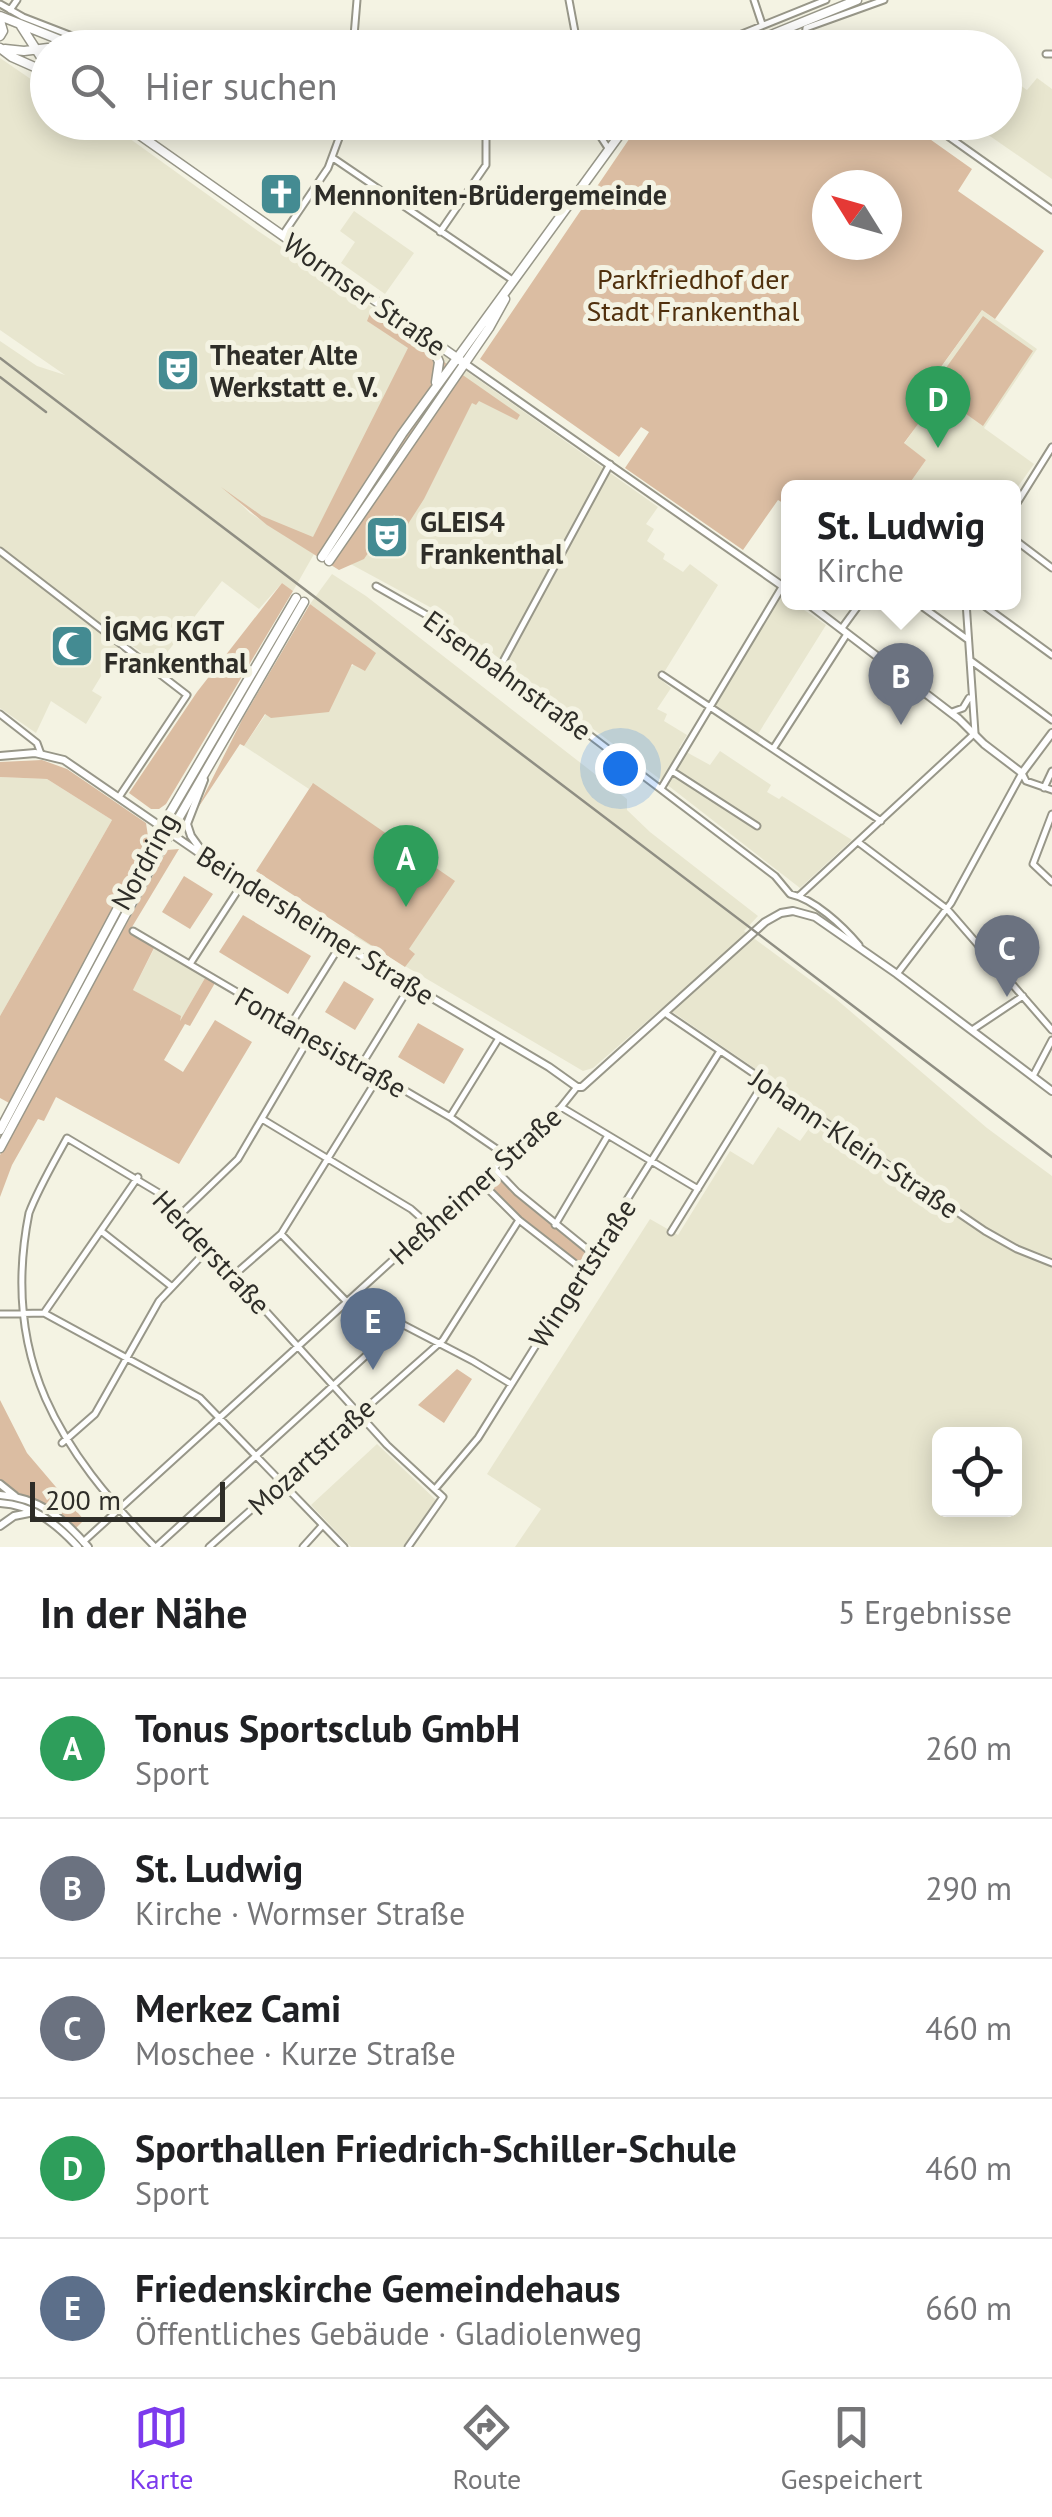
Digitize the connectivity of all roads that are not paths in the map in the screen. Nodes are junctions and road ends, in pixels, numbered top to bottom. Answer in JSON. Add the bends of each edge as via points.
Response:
{"nodes":[{"id":1,"x":17,"y":0,"type":"edge"},
{"id":2,"x":357,"y":0,"type":"edge"},
{"id":3,"x":569,"y":0,"type":"edge"},
{"id":4,"x":754,"y":0,"type":"edge"},
{"id":5,"x":826,"y":0,"type":"edge"},
{"id":6,"x":857,"y":0,"type":"edge"},
{"id":7,"x":884,"y":0,"type":"edge"},
{"id":8,"x":0,"y":4,"type":"edge"},
{"id":9,"x":10,"y":10,"type":"junction"},
{"id":10,"x":0,"y":18,"type":"edge"},
{"id":11,"x":18,"y":22,"type":"junction"},
{"id":12,"x":762,"y":24,"type":"junction"},
{"id":13,"x":37,"y":30,"type":"edge"},
{"id":14,"x":59,"y":30,"type":"edge"},
{"id":15,"x":354,"y":30,"type":"edge"},
{"id":16,"x":575,"y":30,"type":"edge"},
{"id":17,"x":748,"y":30,"type":"edge"},
{"id":18,"x":782,"y":30,"type":"edge"},
{"id":19,"x":807,"y":30,"type":"edge"},
{"id":20,"x":0,"y":36,"type":"edge"},
{"id":21,"x":30,"y":40,"type":"edge"},
{"id":22,"x":0,"y":48,"type":"edge"},
{"id":23,"x":30,"y":50,"type":"edge"},
{"id":24,"x":30,"y":64,"type":"edge"},
{"id":25,"x":146,"y":140,"type":"edge"},
{"id":26,"x":339,"y":140,"type":"edge"},
{"id":27,"x":486,"y":140,"type":"edge"},
{"id":28,"x":603,"y":140,"type":"edge"},
{"id":29,"x":614,"y":140,"type":"edge"},
{"id":30,"x":953,"y":140,"type":"edge"},
{"id":31,"x":608,"y":148,"type":"junction"},
{"id":32,"x":333,"y":158,"type":"junction"},
{"id":33,"x":1052,"y":210,"type":"edge"},
{"id":34,"x":440,"y":232,"type":"junction"},
{"id":35,"x":282,"y":236,"type":"junction"},
{"id":36,"x":514,"y":282,"type":"junction"},
{"id":37,"x":426,"y":337,"type":"junction"},
{"id":38,"x":461,"y":361,"type":"junction"},
{"id":39,"x":433,"y":391,"type":"junction"},
{"id":40,"x":1052,"y":446,"type":"edge"},
{"id":41,"x":1050,"y":457,"type":"edge"},
{"id":42,"x":610,"y":464,"type":"junction"},
{"id":43,"x":1021,"y":498,"type":"edge"},
{"id":44,"x":1021,"y":544,"type":"edge"},
{"id":45,"x":0,"y":551,"type":"edge"},
{"id":46,"x":1052,"y":568,"type":"edge"},
{"id":47,"x":781,"y":584,"type":"edge"},
{"id":48,"x":376,"y":586,"type":"dead end"},
{"id":49,"x":781,"y":596,"type":"edge"},
{"id":50,"x":817,"y":610,"type":"edge"},
{"id":51,"x":856,"y":610,"type":"edge"},
{"id":52,"x":927,"y":610,"type":"edge"},
{"id":53,"x":966,"y":610,"type":"edge"},
{"id":54,"x":990,"y":610,"type":"edge"},
{"id":55,"x":845,"y":630,"type":"junction"},
{"id":56,"x":967,"y":639,"type":"junction"},
{"id":57,"x":1052,"y":655,"type":"edge"},
{"id":58,"x":968,"y":659,"type":"junction"},
{"id":59,"x":500,"y":667,"type":"junction"},
{"id":60,"x":662,"y":675,"type":"dead end"},
{"id":61,"x":970,"y":695,"type":"junction"},
{"id":62,"x":710,"y":708,"type":"junction"},
{"id":63,"x":948,"y":711,"type":"junction"},
{"id":64,"x":0,"y":714,"type":"edge"},
{"id":65,"x":1052,"y":720,"type":"edge"},
{"id":66,"x":1052,"y":732,"type":"edge"},
{"id":67,"x":974,"y":733,"type":"junction"},
{"id":68,"x":222,"y":742,"type":"junction"},
{"id":69,"x":773,"y":749,"type":"junction"},
{"id":70,"x":41,"y":754,"type":"junction"},
{"id":71,"x":0,"y":756,"type":"edge"},
{"id":72,"x":672,"y":771,"type":"junction"},
{"id":73,"x":1052,"y":771,"type":"edge"},
{"id":74,"x":1022,"y":773,"type":"junction"},
{"id":75,"x":662,"y":788,"type":"junction"},
{"id":76,"x":1048,"y":789,"type":"edge"},
{"id":77,"x":119,"y":797,"type":"junction"},
{"id":78,"x":1052,"y":814,"type":"edge"},
{"id":79,"x":881,"y":821,"type":"junction"},
{"id":80,"x":757,"y":826,"type":"dead end"},
{"id":81,"x":167,"y":829,"type":"junction"},
{"id":82,"x":858,"y":842,"type":"junction"},
{"id":83,"x":208,"y":859,"type":"junction"},
{"id":84,"x":244,"y":881,"type":"junction"},
{"id":85,"x":1052,"y":882,"type":"edge"},
{"id":86,"x":800,"y":895,"type":"junction"},
{"id":87,"x":948,"y":910,"type":"junction"},
{"id":88,"x":786,"y":912,"type":"joint"},
{"id":89,"x":133,"y":931,"type":"dead end"},
{"id":90,"x":341,"y":944,"type":"junction"},
{"id":91,"x":868,"y":955,"type":"junction"},
{"id":92,"x":190,"y":964,"type":"junction"},
{"id":93,"x":897,"y":974,"type":"junction"},
{"id":94,"x":410,"y":986,"type":"junction"},
{"id":95,"x":1023,"y":996,"type":"junction"},
{"id":96,"x":664,"y":1013,"type":"junction"},
{"id":97,"x":291,"y":1024,"type":"junction"},
{"id":98,"x":972,"y":1030,"type":"junction"},
{"id":99,"x":1052,"y":1030,"type":"edge"},
{"id":100,"x":311,"y":1036,"type":"junction"},
{"id":101,"x":499,"y":1038,"type":"junction"},
{"id":102,"x":1052,"y":1040,"type":"edge"},
{"id":103,"x":720,"y":1052,"type":"junction"},
{"id":104,"x":362,"y":1065,"type":"junction"},
{"id":105,"x":380,"y":1076,"type":"junction"},
{"id":106,"x":1033,"y":1076,"type":"junction"},
{"id":107,"x":764,"y":1082,"type":"junction"},
{"id":108,"x":577,"y":1087,"type":"junction"},
{"id":109,"x":1052,"y":1092,"type":"edge"},
{"id":110,"x":561,"y":1107,"type":"junction"},
{"id":111,"x":450,"y":1117,"type":"junction"},
{"id":112,"x":262,"y":1119,"type":"junction"},
{"id":113,"x":0,"y":1130,"type":"edge"},
{"id":114,"x":608,"y":1136,"type":"junction"},
{"id":115,"x":0,"y":1148,"type":"edge"},
{"id":116,"x":507,"y":1156,"type":"junction"},
{"id":117,"x":328,"y":1158,"type":"junction"},
{"id":118,"x":652,"y":1162,"type":"junction"},
{"id":119,"x":494,"y":1168,"type":"junction"},
{"id":120,"x":138,"y":1177,"type":"junction"},
{"id":121,"x":480,"y":1180,"type":"junction"},
{"id":122,"x":698,"y":1189,"type":"junction"},
{"id":123,"x":180,"y":1215,"type":"junction"},
{"id":124,"x":518,"y":1220,"type":"junction"},
{"id":125,"x":430,"y":1225,"type":"junction"},
{"id":126,"x":555,"y":1225,"type":"junction"},
{"id":127,"x":101,"y":1231,"type":"junction"},
{"id":128,"x":672,"y":1232,"type":"dead end"},
{"id":129,"x":281,"y":1234,"type":"junction"},
{"id":130,"x":209,"y":1248,"type":"junction"},
{"id":131,"x":592,"y":1253,"type":"junction"},
{"id":132,"x":1052,"y":1262,"type":"edge"},
{"id":133,"x":582,"y":1269,"type":"junction"},
{"id":134,"x":234,"y":1276,"type":"junction"},
{"id":135,"x":171,"y":1286,"type":"junction"},
{"id":136,"x":346,"y":1302,"type":"junction"},
{"id":137,"x":15,"y":1313,"type":"junction"},
{"id":138,"x":44,"y":1313,"type":"junction"},
{"id":139,"x":0,"y":1314,"type":"edge"},
{"id":140,"x":16,"y":1326,"type":"dead end"},
{"id":141,"x":438,"y":1344,"type":"junction"},
{"id":142,"x":298,"y":1346,"type":"junction"},
{"id":143,"x":125,"y":1358,"type":"junction"},
{"id":144,"x":511,"y":1384,"type":"junction"},
{"id":145,"x":333,"y":1386,"type":"junction"},
{"id":146,"x":358,"y":1414,"type":"junction"},
{"id":147,"x":220,"y":1417,"type":"junction"},
{"id":148,"x":49,"y":1425,"type":"dead end"},
{"id":149,"x":61,"y":1443,"type":"junction"},
{"id":150,"x":256,"y":1456,"type":"junction"},
{"id":151,"x":280,"y":1482,"type":"junction"},
{"id":152,"x":0,"y":1484,"type":"edge"},
{"id":153,"x":435,"y":1489,"type":"junction"},
{"id":154,"x":0,"y":1495,"type":"edge"},
{"id":155,"x":16,"y":1496,"type":"junction"},
{"id":156,"x":0,"y":1503,"type":"edge"},
{"id":157,"x":118,"y":1510,"type":"junction"},
{"id":158,"x":35,"y":1512,"type":"junction"},
{"id":159,"x":0,"y":1526,"type":"edge"},
{"id":160,"x":322,"y":1526,"type":"junction"},
{"id":161,"x":83,"y":1545,"type":"edge"},
{"id":162,"x":156,"y":1547,"type":"edge"},
{"id":163,"x":210,"y":1547,"type":"edge"},
{"id":164,"x":303,"y":1547,"type":"edge"},
{"id":165,"x":344,"y":1547,"type":"edge"},
{"id":166,"x":408,"y":1547,"type":"edge"}],
"edges":[{"from":1,"to":9,"type":"street"},
{"from":2,"to":15,"type":"street"},
{"from":3,"to":16,"type":"street"},
{"from":4,"to":12,"type":"street"},
{"from":5,"to":12,"type":"street"},
{"from":6,"to":18,"type":"main road"},
{"from":7,"to":19,"type":"street"},
{"from":8,"to":9,"type":"street"},
{"from":9,"to":14,"type":"street"},
{"from":10,"to":11,"type":"main road"},
{"from":10,"to":20,"type":"main road"},
{"from":11,"to":13,"type":"main road"},
{"from":11,"to":21,"type":"main road"},
{"from":12,"to":17,"type":"street"},
{"from":22,"to":23,"type":"main road"},
{"from":22,"to":24,"type":"main road"},
{"from":25,"to":35,"type":"main road","name":"Wormser Straße"},
{"from":26,"to":32,"type":"street"},
{"from":27,"to":34,"type":"street","via":[[486,165]]},
{"from":28,"to":31,"type":"street"},
{"from":29,"to":31,"type":"main road"},
{"from":30,"to":33,"type":"street"},
{"from":31,"to":36,"type":"main road"},
{"from":32,"to":34,"type":"street"},
{"from":32,"to":35,"type":"street"},
{"from":34,"to":36,"type":"street"},
{"from":35,"to":37,"type":"main road","name":"Wormser Straße"},
{"from":36,"to":38,"type":"main road"},
{"from":37,"to":38,"type":"main road","name":"Wormser Straße"},
{"from":37,"to":39,"type":"main road","via":[[439,362]]},
{"from":38,"to":39,"type":"main road"},
{"from":38,"to":39,"type":"main road","via":[[326,559]]},
{"from":38,"to":42,"type":"street","name":"Wormser Straße"},
{"from":40,"to":41,"type":"street"},
{"from":41,"to":43,"type":"street"},
{"from":42,"to":47,"type":"street","name":"Wormser Straße"},
{"from":42,"to":59,"type":"street"},
{"from":44,"to":46,"type":"street"},
{"from":45,"to":77,"type":"street","via":[[187,695]]},
{"from":48,"to":59,"type":"street","name":"Eisenbahnstraße"},
{"from":49,"to":62,"type":"street"},
{"from":50,"to":55,"type":"street"},
{"from":51,"to":55,"type":"street"},
{"from":52,"to":56,"type":"street"},
{"from":53,"to":56,"type":"street"},
{"from":54,"to":57,"type":"street"},
{"from":55,"to":63,"type":"street"},
{"from":55,"to":69,"type":"street"},
{"from":56,"to":58,"type":"street"},
{"from":58,"to":61,"type":"street"},
{"from":58,"to":65,"type":"street"},
{"from":59,"to":75,"type":"street","name":"Eisenbahnstraße"},
{"from":60,"to":62,"type":"street"},
{"from":61,"to":63,"type":"street","via":[[962,708]]},
{"from":61,"to":67,"type":"street"},
{"from":62,"to":69,"type":"street"},
{"from":62,"to":72,"type":"street"},
{"from":63,"to":67,"type":"street"},
{"from":64,"to":70,"type":"street","via":[[37,742]]},
{"from":66,"to":74,"type":"street"},
{"from":67,"to":74,"type":"street"},
{"from":67,"to":79,"type":"street"},
{"from":68,"to":81,"type":"main road","name":"Nordring"},
{"from":68,"to":81,"type":"main road","name":"Nordring","via":[[300,600]]},
{"from":68,"to":83,"type":"street","name":"Nordring","via":[[187,824]]},
{"from":69,"to":79,"type":"street"},
{"from":70,"to":71,"type":"street","name":"Beindersheimer Straße"},
{"from":70,"to":77,"type":"street","name":"Beindersheimer Straße","via":[[64,760]]},
{"from":72,"to":75,"type":"street"},
{"from":72,"to":80,"type":"street"},
{"from":73,"to":76,"type":"street"},
{"from":74,"to":76,"type":"street"},
{"from":74,"to":87,"type":"street"},
{"from":75,"to":86,"type":"street","name":"Eisenbahnstraße","via":[[790,894]]},
{"from":77,"to":81,"type":"street","name":"Beindersheimer Straße"},
{"from":78,"to":85,"type":"street","via":[[1033,864]]},
{"from":79,"to":82,"type":"street"},
{"from":81,"to":83,"type":"street","name":"Beindersheimer Straße"},
{"from":81,"to":113,"type":"main road","name":"Nordring"},
{"from":81,"to":115,"type":"main road","name":"Nordring"},
{"from":82,"to":86,"type":"street"},
{"from":82,"to":87,"type":"street"},
{"from":83,"to":84,"type":"street","name":"Beindersheimer Straße"},
{"from":84,"to":90,"type":"street","name":"Beindersheimer Straße"},
{"from":84,"to":92,"type":"street"},
{"from":86,"to":91,"type":"street","name":"Eisenbahnstraße"},
{"from":87,"to":93,"type":"street"},
{"from":87,"to":95,"type":"street"},
{"from":88,"to":91,"type":"street","name":"Eisenbahnstraße","via":[[815,917]]},
{"from":88,"to":96,"type":"street","name":"Heßheimer Straße","via":[[766,922]]},
{"from":89,"to":92,"type":"street","name":"Fontanesistraße"},
{"from":90,"to":94,"type":"street","name":"Beindersheimer Straße"},
{"from":90,"to":97,"type":"street"},
{"from":91,"to":93,"type":"street","name":"Eisenbahnstraße"},
{"from":92,"to":97,"type":"street","name":"Fontanesistraße"},
{"from":93,"to":98,"type":"street","name":"Eisenbahnstraße"},
{"from":94,"to":101,"type":"street","name":"Beindersheimer Straße"},
{"from":94,"to":104,"type":"street"},
{"from":95,"to":98,"type":"street"},
{"from":95,"to":99,"type":"street"},
{"from":96,"to":103,"type":"street","name":"Johann-Klein-Straße"},
{"from":96,"to":108,"type":"street","name":"Heßheimer Straße"},
{"from":97,"to":100,"type":"street","name":"Fontanesistraße"},
{"from":98,"to":106,"type":"street","name":"Eisenbahnstraße"},
{"from":100,"to":104,"type":"street","name":"Fontanesistraße"},
{"from":100,"to":112,"type":"street"},
{"from":101,"to":108,"type":"street","name":"Beindersheimer Straße"},
{"from":101,"to":111,"type":"street"},
{"from":102,"to":106,"type":"street"},
{"from":103,"to":107,"type":"street","name":"Johann-Klein-Straße"},
{"from":103,"to":118,"type":"street","name":"Wingertstraße"},
{"from":104,"to":105,"type":"street","name":"Fontanesistraße"},
{"from":105,"to":111,"type":"street","name":"Fontanesistraße"},
{"from":105,"to":117,"type":"street"},
{"from":106,"to":109,"type":"street","name":"Eisenbahnstraße"},
{"from":107,"to":122,"type":"street"},
{"from":107,"to":132,"type":"street","name":"Johann-Klein-Straße","via":[[994,1236]]},
{"from":108,"to":110,"type":"street","name":"Heßheimer Straße"},
{"from":110,"to":114,"type":"street"},
{"from":110,"to":116,"type":"street","name":"Heßheimer Straße"},
{"from":111,"to":116,"type":"street","name":"Fontanesistraße"},
{"from":112,"to":117,"type":"street"},
{"from":112,"to":123,"type":"street","via":[[238,1159]]},
{"from":114,"to":118,"type":"street"},
{"from":114,"to":126,"type":"street"},
{"from":116,"to":119,"type":"street","name":"Heßheimer Straße"},
{"from":117,"to":125,"type":"street"},
{"from":117,"to":129,"type":"street"},
{"from":118,"to":122,"type":"street"},
{"from":118,"to":131,"type":"street","name":"Wingertstraße"},
{"from":119,"to":121,"type":"street","name":"Heßheimer Straße"},
{"from":119,"to":126,"type":"street"},
{"from":120,"to":123,"type":"street","name":"Herderstraße"},
{"from":120,"to":127,"type":"street"},
{"from":120,"to":137,"type":"street","name":"Herderstraße","via":[[67,1138],[22,1236]]},
{"from":121,"to":124,"type":"street"},
{"from":121,"to":125,"type":"street","name":"Heßheimer Straße"},
{"from":122,"to":128,"type":"street"},
{"from":123,"to":130,"type":"street","name":"Herderstraße"},
{"from":124,"to":133,"type":"street"},
{"from":124,"to":141,"type":"street","name":"Mozartstraße"},
{"from":125,"to":136,"type":"street","name":"Heßheimer Straße"},
{"from":126,"to":131,"type":"street"},
{"from":127,"to":135,"type":"street"},
{"from":127,"to":138,"type":"street"},
{"from":129,"to":134,"type":"street"},
{"from":129,"to":136,"type":"street"},
{"from":130,"to":134,"type":"street","name":"Herderstraße"},
{"from":130,"to":135,"type":"street"},
{"from":131,"to":133,"type":"street","name":"Wingertstraße"},
{"from":133,"to":144,"type":"street","name":"Wingertstraße"},
{"from":134,"to":142,"type":"street","name":"Herderstraße"},
{"from":135,"to":143,"type":"street"},
{"from":136,"to":142,"type":"street","name":"Heßheimer Straße"},
{"from":137,"to":138,"type":"street"},
{"from":137,"to":139,"type":"street"},
{"from":137,"to":140,"type":"street"},
{"from":138,"to":143,"type":"street"},
{"from":141,"to":144,"type":"street"},
{"from":141,"to":145,"type":"street","via":[[396,1322]]},
{"from":141,"to":146,"type":"street","name":"Mozartstraße"},
{"from":142,"to":145,"type":"street","name":"Herderstraße"},
{"from":142,"to":147,"type":"street","name":"Heßheimer Straße"},
{"from":143,"to":147,"type":"street","via":[[200,1398]]},
{"from":143,"to":149,"type":"street","via":[[95,1414]]},
{"from":144,"to":153,"type":"street","name":"Wingertstraße"},
{"from":145,"to":146,"type":"street","name":"Herderstraße"},
{"from":145,"to":150,"type":"street"},
{"from":146,"to":151,"type":"street","name":"Mozartstraße"},
{"from":146,"to":153,"type":"street","name":"Herderstraße"},
{"from":147,"to":150,"type":"street"},
{"from":147,"to":157,"type":"street","name":"Heßheimer Straße"},
{"from":148,"to":149,"type":"street"},
{"from":149,"to":157,"type":"street"},
{"from":150,"to":151,"type":"street"},
{"from":150,"to":162,"type":"street"},
{"from":151,"to":160,"type":"street"},
{"from":151,"to":163,"type":"street","name":"Mozartstraße"},
{"from":152,"to":155,"type":"street"},
{"from":153,"to":166,"type":"street","name":"Herderstraße","via":[[444,1497]]},
{"from":154,"to":155,"type":"street"},
{"from":155,"to":161,"type":"street","via":[[50,1510]]},
{"from":156,"to":158,"type":"street"},
{"from":157,"to":161,"type":"street","name":"Heßheimer Straße"},
{"from":157,"to":162,"type":"street"},
{"from":158,"to":159,"type":"street"},
{"from":158,"to":161,"type":"street"},
{"from":160,"to":164,"type":"street"},
{"from":160,"to":165,"type":"street"}]}
